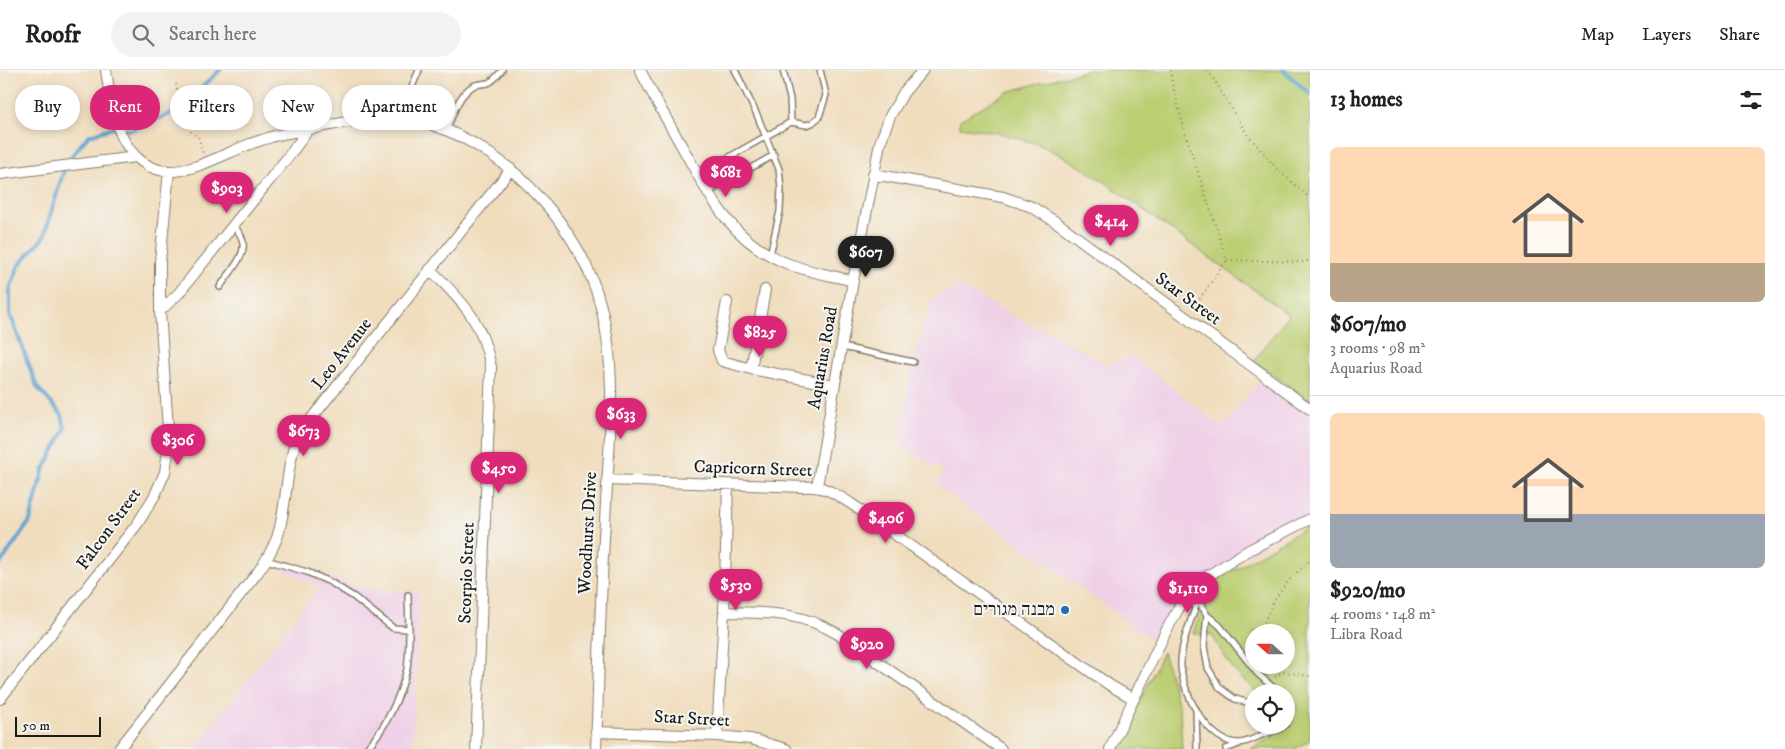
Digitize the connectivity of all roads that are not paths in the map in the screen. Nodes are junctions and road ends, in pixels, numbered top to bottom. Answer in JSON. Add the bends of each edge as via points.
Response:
{"nodes":[{"id":1,"x":106,"y":70,"type":"edge"},
{"id":2,"x":419,"y":70,"type":"edge"},
{"id":3,"x":502,"y":70,"type":"edge"},
{"id":4,"x":640,"y":70,"type":"edge"},
{"id":5,"x":735,"y":70,"type":"edge"},
{"id":6,"x":783,"y":70,"type":"edge"},
{"id":7,"x":820,"y":70,"type":"edge"},
{"id":8,"x":924,"y":70,"type":"edge"},
{"id":9,"x":413,"y":85,"type":"edge"},
{"id":10,"x":455,"y":109,"type":"edge"},
{"id":11,"x":790,"y":122,"type":"junction"},
{"id":12,"x":308,"y":130,"type":"joint"},
{"id":13,"x":446,"y":130,"type":"edge"},
{"id":14,"x":766,"y":138,"type":"junction"},
{"id":15,"x":774,"y":155,"type":"junction"},
{"id":16,"x":136,"y":157,"type":"junction"},
{"id":17,"x":511,"y":169,"type":"junction"},
{"id":18,"x":169,"y":171,"type":"junction"},
{"id":19,"x":0,"y":174,"type":"edge"},
{"id":20,"x":873,"y":174,"type":"junction"},
{"id":21,"x":698,"y":175,"type":"junction"},
{"id":22,"x":708,"y":192,"type":"junction"},
{"id":23,"x":233,"y":226,"type":"junction"},
{"id":24,"x":770,"y":255,"type":"junction"},
{"id":25,"x":430,"y":269,"type":"junction"},
{"id":26,"x":852,"y":281,"type":"junction"},
{"id":27,"x":220,"y":288,"type":"dead end"},
{"id":28,"x":766,"y":290,"type":"dead end"},
{"id":29,"x":727,"y":302,"type":"dead end"},
{"id":30,"x":160,"y":310,"type":"junction"},
{"id":31,"x":841,"y":347,"type":"junction"},
{"id":32,"x":913,"y":362,"type":"dead end"},
{"id":33,"x":751,"y":369,"type":"junction"},
{"id":34,"x":834,"y":385,"type":"junction"},
{"id":35,"x":1310,"y":409,"type":"edge"},
{"id":36,"x":607,"y":480,"type":"junction"},
{"id":37,"x":728,"y":484,"type":"junction"},
{"id":38,"x":817,"y":486,"type":"junction"},
{"id":39,"x":1310,"y":519,"type":"edge"},
{"id":40,"x":266,"y":560,"type":"junction"},
{"id":41,"x":1191,"y":590,"type":"junction"},
{"id":42,"x":408,"y":596,"type":"dead end"},
{"id":43,"x":1198,"y":600,"type":"junction"},
{"id":44,"x":724,"y":612,"type":"junction"},
{"id":45,"x":1207,"y":614,"type":"junction"},
{"id":46,"x":409,"y":629,"type":"junction"},
{"id":47,"x":1268,"y":684,"type":"edge"},
{"id":48,"x":0,"y":698,"type":"edge"},
{"id":49,"x":1134,"y":699,"type":"junction"},
{"id":50,"x":1245,"y":702,"type":"edge"},
{"id":51,"x":1196,"y":709,"type":"junction"},
{"id":52,"x":596,"y":732,"type":"junction"},
{"id":53,"x":1262,"y":734,"type":"edge"},
{"id":54,"x":717,"y":736,"type":"junction"},
{"id":55,"x":1240,"y":743,"type":"junction"},
{"id":56,"x":119,"y":749,"type":"edge"},
{"id":57,"x":366,"y":749,"type":"edge"},
{"id":58,"x":476,"y":749,"type":"edge"},
{"id":59,"x":596,"y":749,"type":"edge"},
{"id":60,"x":786,"y":749,"type":"edge"},
{"id":61,"x":1001,"y":749,"type":"edge"},
{"id":62,"x":1110,"y":749,"type":"edge"},
{"id":63,"x":1197,"y":749,"type":"edge"},
{"id":64,"x":1226,"y":749,"type":"edge"}],
"edges":[{"from":1,"to":16,"type":"street","via":[[116,118],[128,148]]},
{"from":2,"to":9,"type":"lane"},
{"from":3,"to":10,"type":"lane","via":[[489,83],[473,86]]},
{"from":4,"to":21,"type":"street"},
{"from":5,"to":14,"type":"lane"},
{"from":6,"to":11,"type":"lane","via":[[790,98]]},
{"from":7,"to":11,"type":"lane","via":[[826,95],[819,118],[806,125]]},
{"from":8,"to":20,"type":"street","name":"Aquarius Road","via":[[904,92],[890,116]]},
{"from":11,"to":14,"type":"lane"},
{"from":12,"to":18,"type":"street","name":"Woodhurst Drive","via":[[261,140],[183,170]]},
{"from":12,"to":23,"type":"street"},
{"from":13,"to":17,"type":"street","name":"Woodhurst Drive","via":[[474,142]]},
{"from":14,"to":15,"type":"lane"},
{"from":14,"to":21,"type":"lane"},
{"from":15,"to":22,"type":"lane"},
{"from":15,"to":24,"type":"lane","via":[[781,188],[776,235]]},
{"from":16,"to":18,"type":"street","via":[[158,170]]},
{"from":16,"to":19,"type":"street"},
{"from":17,"to":25,"type":"street","name":"Leo Avenue"},
{"from":17,"to":36,"type":"street","name":"Woodhurst Drive","via":[[567,231],[600,302],[610,366]]},
{"from":18,"to":30,"type":"street","name":"Falcon Street","via":[[160,262]]},
{"from":20,"to":26,"type":"street","name":"Aquarius Road"},
{"from":20,"to":35,"type":"street","name":"Star Street","via":[[1003,197],[1032,207]]},
{"from":21,"to":22,"type":"street"},
{"from":22,"to":24,"type":"street","via":[[724,218],[748,241]]},
{"from":23,"to":27,"type":"lane","via":[[245,244]]},
{"from":23,"to":30,"type":"street","via":[[178,294]]},
{"from":24,"to":26,"type":"street","via":[[808,271]]},
{"from":25,"to":40,"type":"street","name":"Leo Avenue","via":[[296,442],[280,527]]},
{"from":25,"to":58,"type":"street","name":"Scorpio Street","via":[[464,304],[477,323],[487,346],[491,367]]},
{"from":26,"to":31,"type":"street","name":"Aquarius Road"},
{"from":28,"to":33,"type":"street"},
{"from":29,"to":33,"type":"street","via":[[718,350],[720,356],[726,363]]},
{"from":30,"to":48,"type":"street","name":"Falcon Street","via":[[169,444],[165,472],[138,523]]},
{"from":31,"to":32,"type":"lane"},
{"from":31,"to":34,"type":"street","name":"Aquarius Road"},
{"from":33,"to":34,"type":"street"},
{"from":34,"to":38,"type":"street","name":"Aquarius Road"},
{"from":36,"to":37,"type":"street","name":"Capricorn Street"},
{"from":36,"to":52,"type":"street","name":"Woodhurst Drive"},
{"from":37,"to":38,"type":"street","name":"Capricorn Street"},
{"from":37,"to":44,"type":"street"},
{"from":38,"to":49,"type":"street","name":"Capricorn Street","via":[[850,503]]},
{"from":39,"to":41,"type":"street","via":[[1250,550]]},
{"from":40,"to":46,"type":"lane","via":[[330,582],[393,628]]},
{"from":40,"to":56,"type":"street","name":"Leo Avenue"},
{"from":41,"to":43,"type":"lane"},
{"from":41,"to":49,"type":"street","via":[[1178,605]]},
{"from":42,"to":46,"type":"lane"},
{"from":43,"to":45,"type":"lane"},
{"from":43,"to":51,"type":"lane","via":[[1183,645],[1181,665],[1184,686]]},
{"from":44,"to":54,"type":"street"},
{"from":44,"to":61,"type":"street","via":[[782,613],[822,625]]},
{"from":45,"to":47,"type":"lane"},
{"from":45,"to":50,"type":"lane","via":[[1204,646],[1208,668],[1220,688]]},
{"from":46,"to":57,"type":"lane","via":[[406,669],[396,701],[381,730]]},
{"from":49,"to":62,"type":"street"},
{"from":51,"to":55,"type":"lane","via":[[1223,740]]},
{"from":51,"to":63,"type":"lane"},
{"from":52,"to":54,"type":"street","name":"Star Street"},
{"from":52,"to":59,"type":"street","name":"Woodhurst Drive"},
{"from":53,"to":55,"type":"lane"},
{"from":54,"to":60,"type":"street","name":"Star Street","via":[[751,739]]},
{"from":55,"to":64,"type":"lane"}]}
